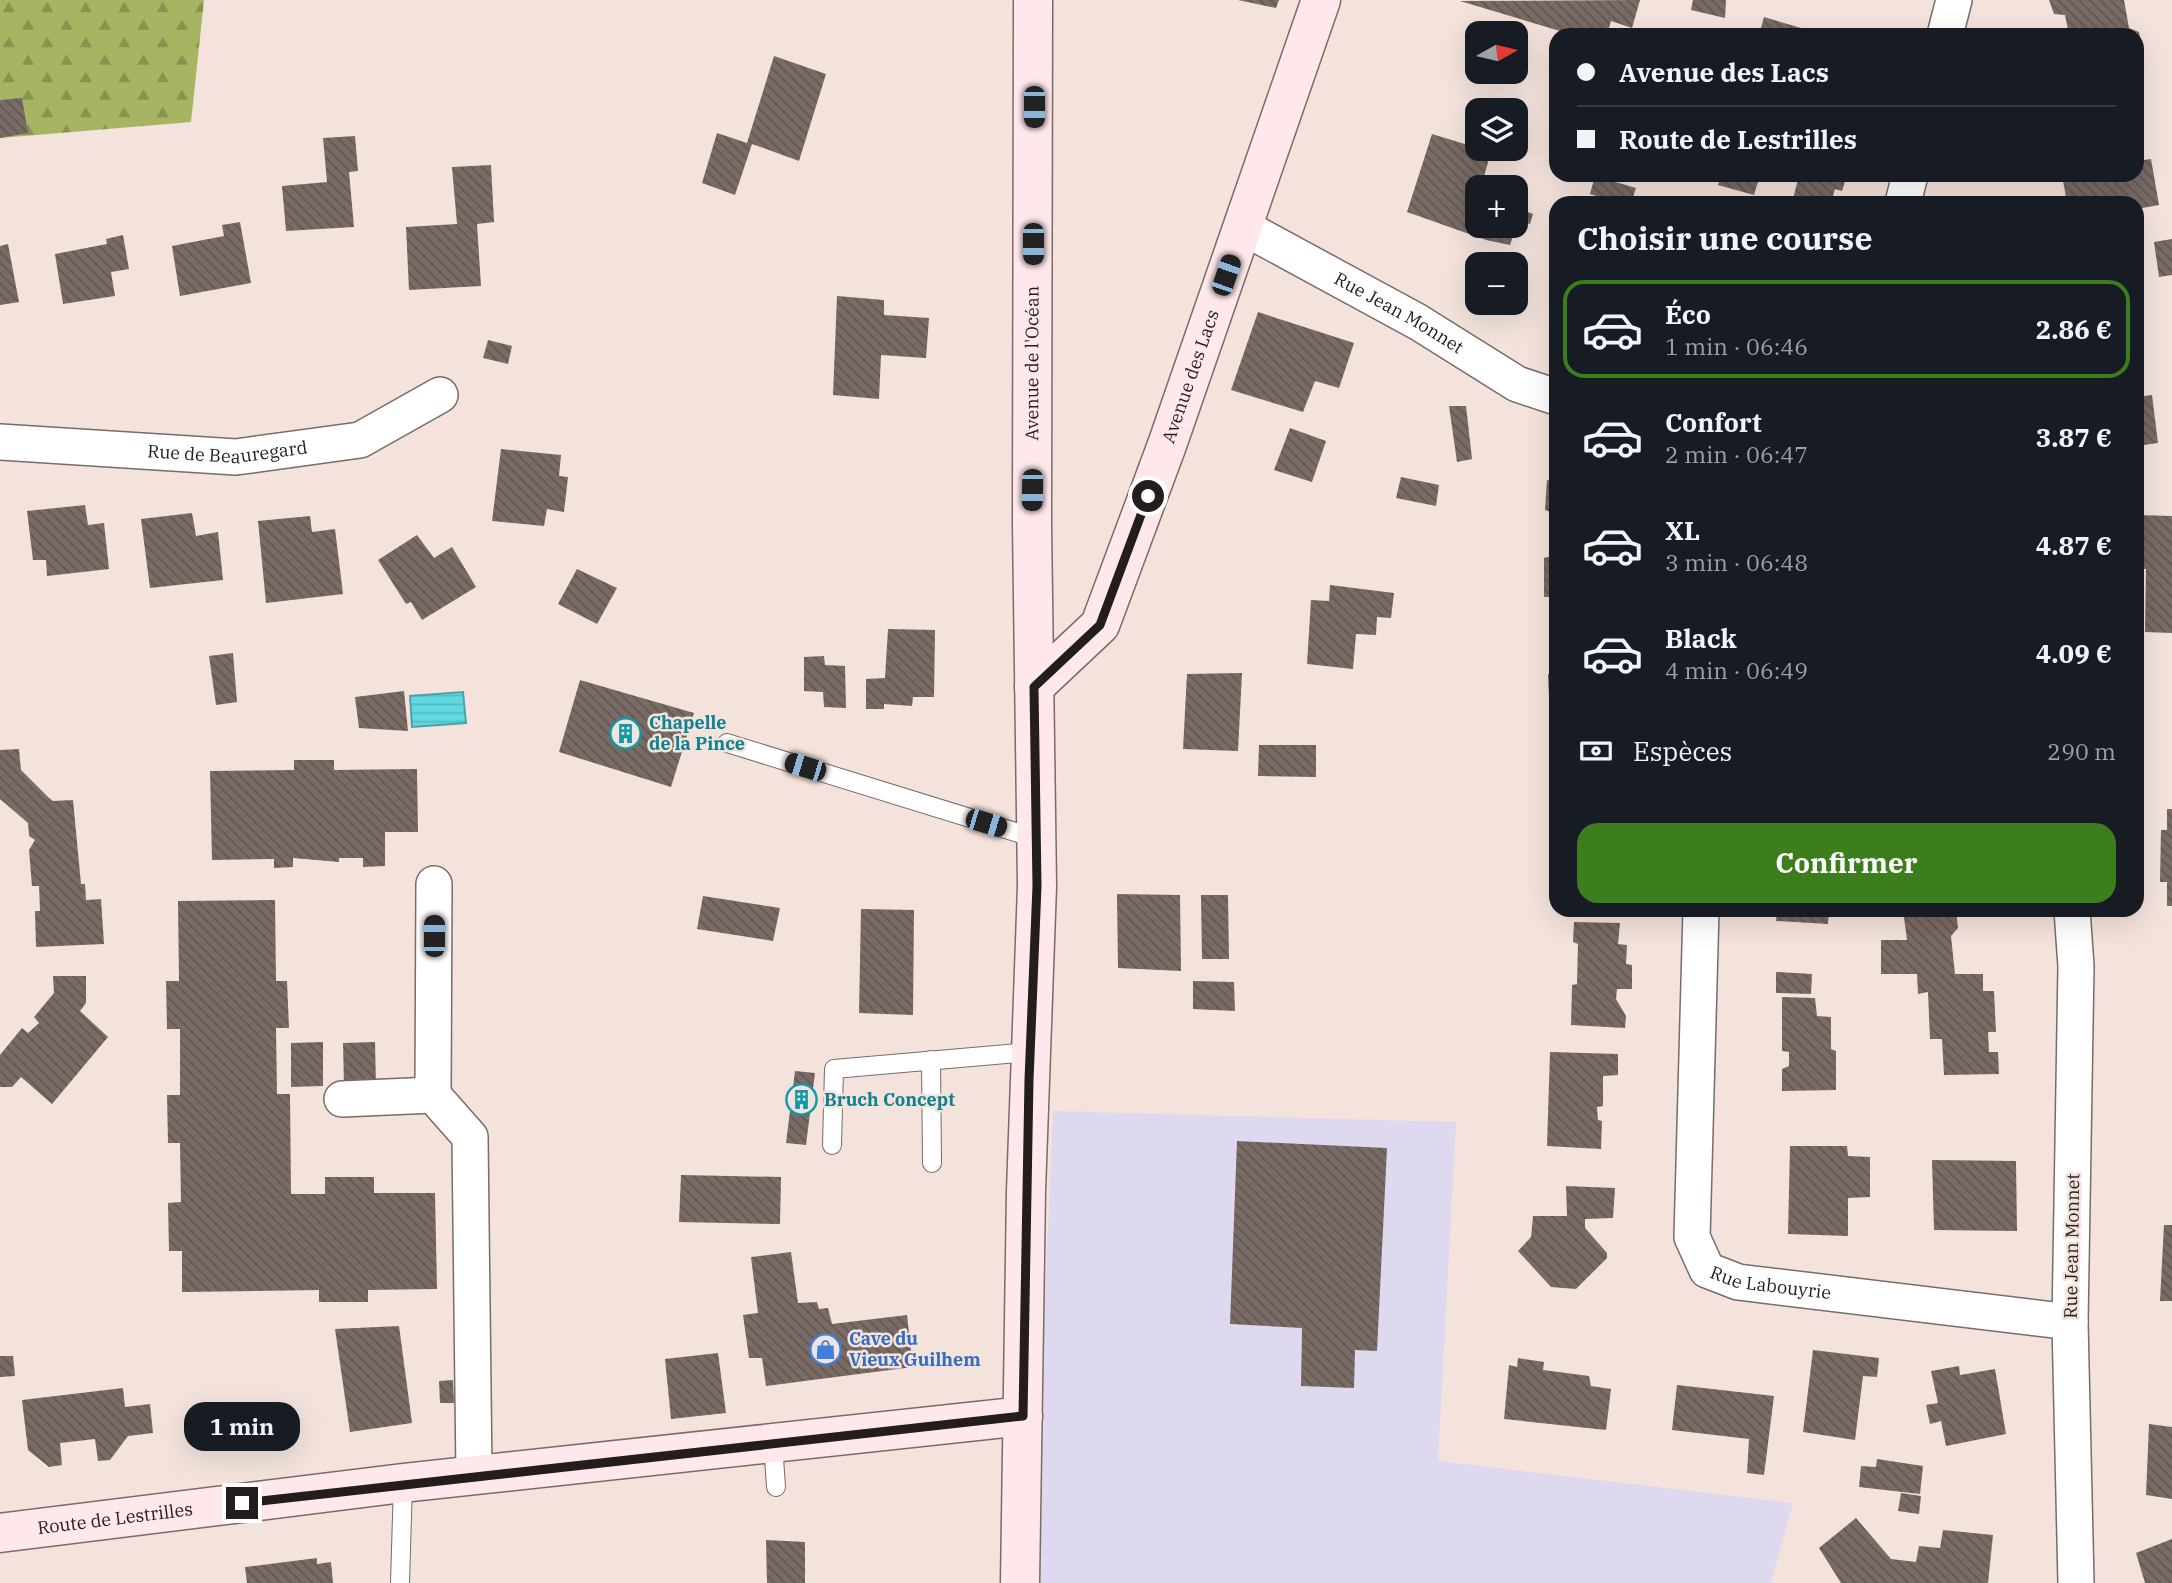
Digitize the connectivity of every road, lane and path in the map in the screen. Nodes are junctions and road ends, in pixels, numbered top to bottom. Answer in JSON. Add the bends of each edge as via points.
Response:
{"nodes":[{"id":1,"x":1033,"y":0,"type":"edge"},
{"id":2,"x":1321,"y":0,"type":"edge"},
{"id":3,"x":1954,"y":0,"type":"edge"},
{"id":4,"x":1947,"y":28,"type":"edge"},
{"id":5,"x":1242,"y":227,"type":"junction"},
{"id":6,"x":440,"y":395,"type":"dead end"},
{"id":7,"x":1549,"y":395,"type":"edge"},
{"id":8,"x":0,"y":442,"type":"edge"},
{"id":9,"x":1034,"y":687,"type":"junction"},
{"id":10,"x":727,"y":744,"type":"dead end"},
{"id":11,"x":1038,"y":839,"type":"junction"},
{"id":12,"x":434,"y":884,"type":"dead end"},
{"id":13,"x":1701,"y":917,"type":"edge"},
{"id":14,"x":2072,"y":917,"type":"edge"},
{"id":15,"x":1030,"y":1052,"type":"junction"},
{"id":16,"x":931,"y":1060,"type":"junction"},
{"id":17,"x":433,"y":1095,"type":"junction"},
{"id":18,"x":342,"y":1099,"type":"dead end"},
{"id":19,"x":832,"y":1145,"type":"dead end"},
{"id":20,"x":932,"y":1163,"type":"dead end"},
{"id":21,"x":2070,"y":1322,"type":"junction"},
{"id":22,"x":1023,"y":1416,"type":"junction"},
{"id":23,"x":773,"y":1443,"type":"junction"},
{"id":24,"x":474,"y":1475,"type":"junction"},
{"id":25,"x":403,"y":1483,"type":"junction"},
{"id":26,"x":776,"y":1487,"type":"dead end"},
{"id":27,"x":0,"y":1533,"type":"edge"},
{"id":28,"x":400,"y":1583,"type":"edge"},
{"id":29,"x":1020,"y":1583,"type":"edge"},
{"id":30,"x":2076,"y":1583,"type":"edge"}],
"edges":[{"from":1,"to":9,"type":"main road","name":"Avenue de l'Océan"},
{"from":2,"to":5,"type":"main road","name":"Avenue des Lacs"},
{"from":3,"to":4,"type":"street"},
{"from":5,"to":7,"type":"street","name":"Rue Jean Monnet","via":[[1418,322],[1517,384]]},
{"from":5,"to":9,"type":"main road","name":"Avenue des Lacs","via":[[1100,625]]},
{"from":6,"to":8,"type":"street","name":"Rue de Beauregard","via":[[360,440],[236,457]]},
{"from":9,"to":11,"type":"main road","name":"Avenue de l'Océan"},
{"from":10,"to":11,"type":"lane"},
{"from":11,"to":15,"type":"main road","name":"Avenue de l'Océan"},
{"from":12,"to":17,"type":"street"},
{"from":13,"to":21,"type":"street","name":"Rue Labouyrie","via":[[1692,1237],[1707,1270],[1738,1282]]},
{"from":14,"to":21,"type":"street","name":"Rue Jean Monnet","via":[[2076,966]]},
{"from":15,"to":16,"type":"lane"},
{"from":15,"to":22,"type":"main road","name":"Avenue de l'Océan"},
{"from":16,"to":19,"type":"lane","via":[[834,1069]]},
{"from":16,"to":20,"type":"lane"},
{"from":17,"to":18,"type":"street"},
{"from":17,"to":24,"type":"street","via":[[471,1137]]},
{"from":21,"to":30,"type":"street","name":"Rue Jean Monnet"},
{"from":22,"to":23,"type":"main road","name":"Route de Lestrilles"},
{"from":22,"to":29,"type":"main road","name":"Avenue de l'Océan"},
{"from":23,"to":24,"type":"main road","name":"Route de Lestrilles"},
{"from":23,"to":26,"type":"lane"},
{"from":24,"to":25,"type":"main road","name":"Route de Lestrilles"},
{"from":25,"to":27,"type":"main road","name":"Route de Lestrilles"},
{"from":25,"to":28,"type":"lane"}]}
